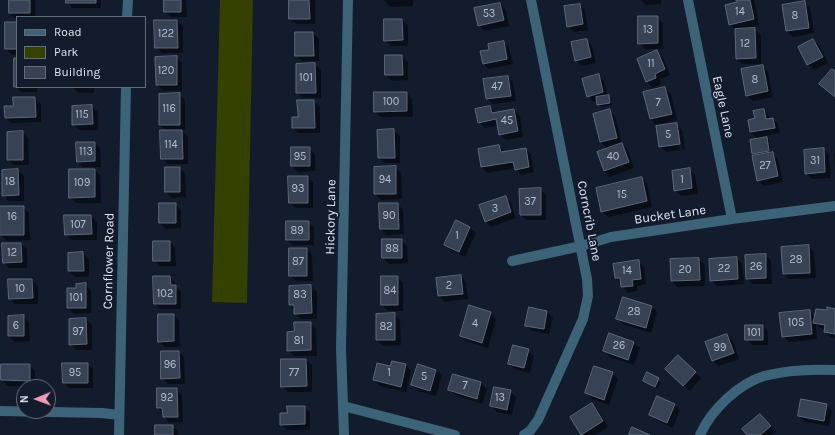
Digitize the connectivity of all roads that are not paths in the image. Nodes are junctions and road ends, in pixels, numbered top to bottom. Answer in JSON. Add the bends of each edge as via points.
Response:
{"nodes":[{"id":1,"x":128,"y":0,"type":"edge"},
{"id":2,"x":348,"y":0,"type":"edge"},
{"id":3,"x":531,"y":0,"type":"edge"},
{"id":4,"x":688,"y":0,"type":"edge"},
{"id":5,"x":127,"y":16,"type":"edge"},
{"id":6,"x":126,"y":88,"type":"edge"},
{"id":7,"x":835,"y":206,"type":"edge"},
{"id":8,"x":732,"y":219,"type":"junction"},
{"id":9,"x":581,"y":246,"type":"junction"},
{"id":10,"x":512,"y":261,"type":"dead end"},
{"id":11,"x":835,"y":370,"type":"edge"},
{"id":12,"x":343,"y":406,"type":"junction"},
{"id":13,"x":0,"y":411,"type":"edge"},
{"id":14,"x":119,"y":415,"type":"junction"},
{"id":15,"x":119,"y":435,"type":"edge"},
{"id":16,"x":344,"y":435,"type":"edge"},
{"id":17,"x":455,"y":435,"type":"edge"},
{"id":18,"x":524,"y":435,"type":"edge"},
{"id":19,"x":700,"y":435,"type":"edge"}],
"edges":[{"from":1,"to":5,"type":"street"},
{"from":2,"to":12,"type":"street","name":"Hickory Lane","via":[[341,348]]},
{"from":3,"to":9,"type":"street","name":"Corncrib Lane"},
{"from":4,"to":8,"type":"street","name":"Eagle Lane"},
{"from":6,"to":14,"type":"street","name":"Cornflower Road"},
{"from":7,"to":8,"type":"street","name":"Bucket Lane"},
{"from":8,"to":9,"type":"street","name":"Bucket Lane","via":[[611,237]]},
{"from":9,"to":10,"type":"street","name":"Bucket Lane"},
{"from":9,"to":18,"type":"street","name":"Corncrib Lane","via":[[588,296],[583,319],[538,420]]},
{"from":11,"to":19,"type":"street","via":[[810,369],[764,376],[742,387],[717,408],[708,418]]},
{"from":12,"to":16,"type":"street","name":"Hickory Lane"},
{"from":12,"to":17,"type":"street"},
{"from":13,"to":14,"type":"street"},
{"from":14,"to":15,"type":"street","name":"Cornflower Road"}]}
